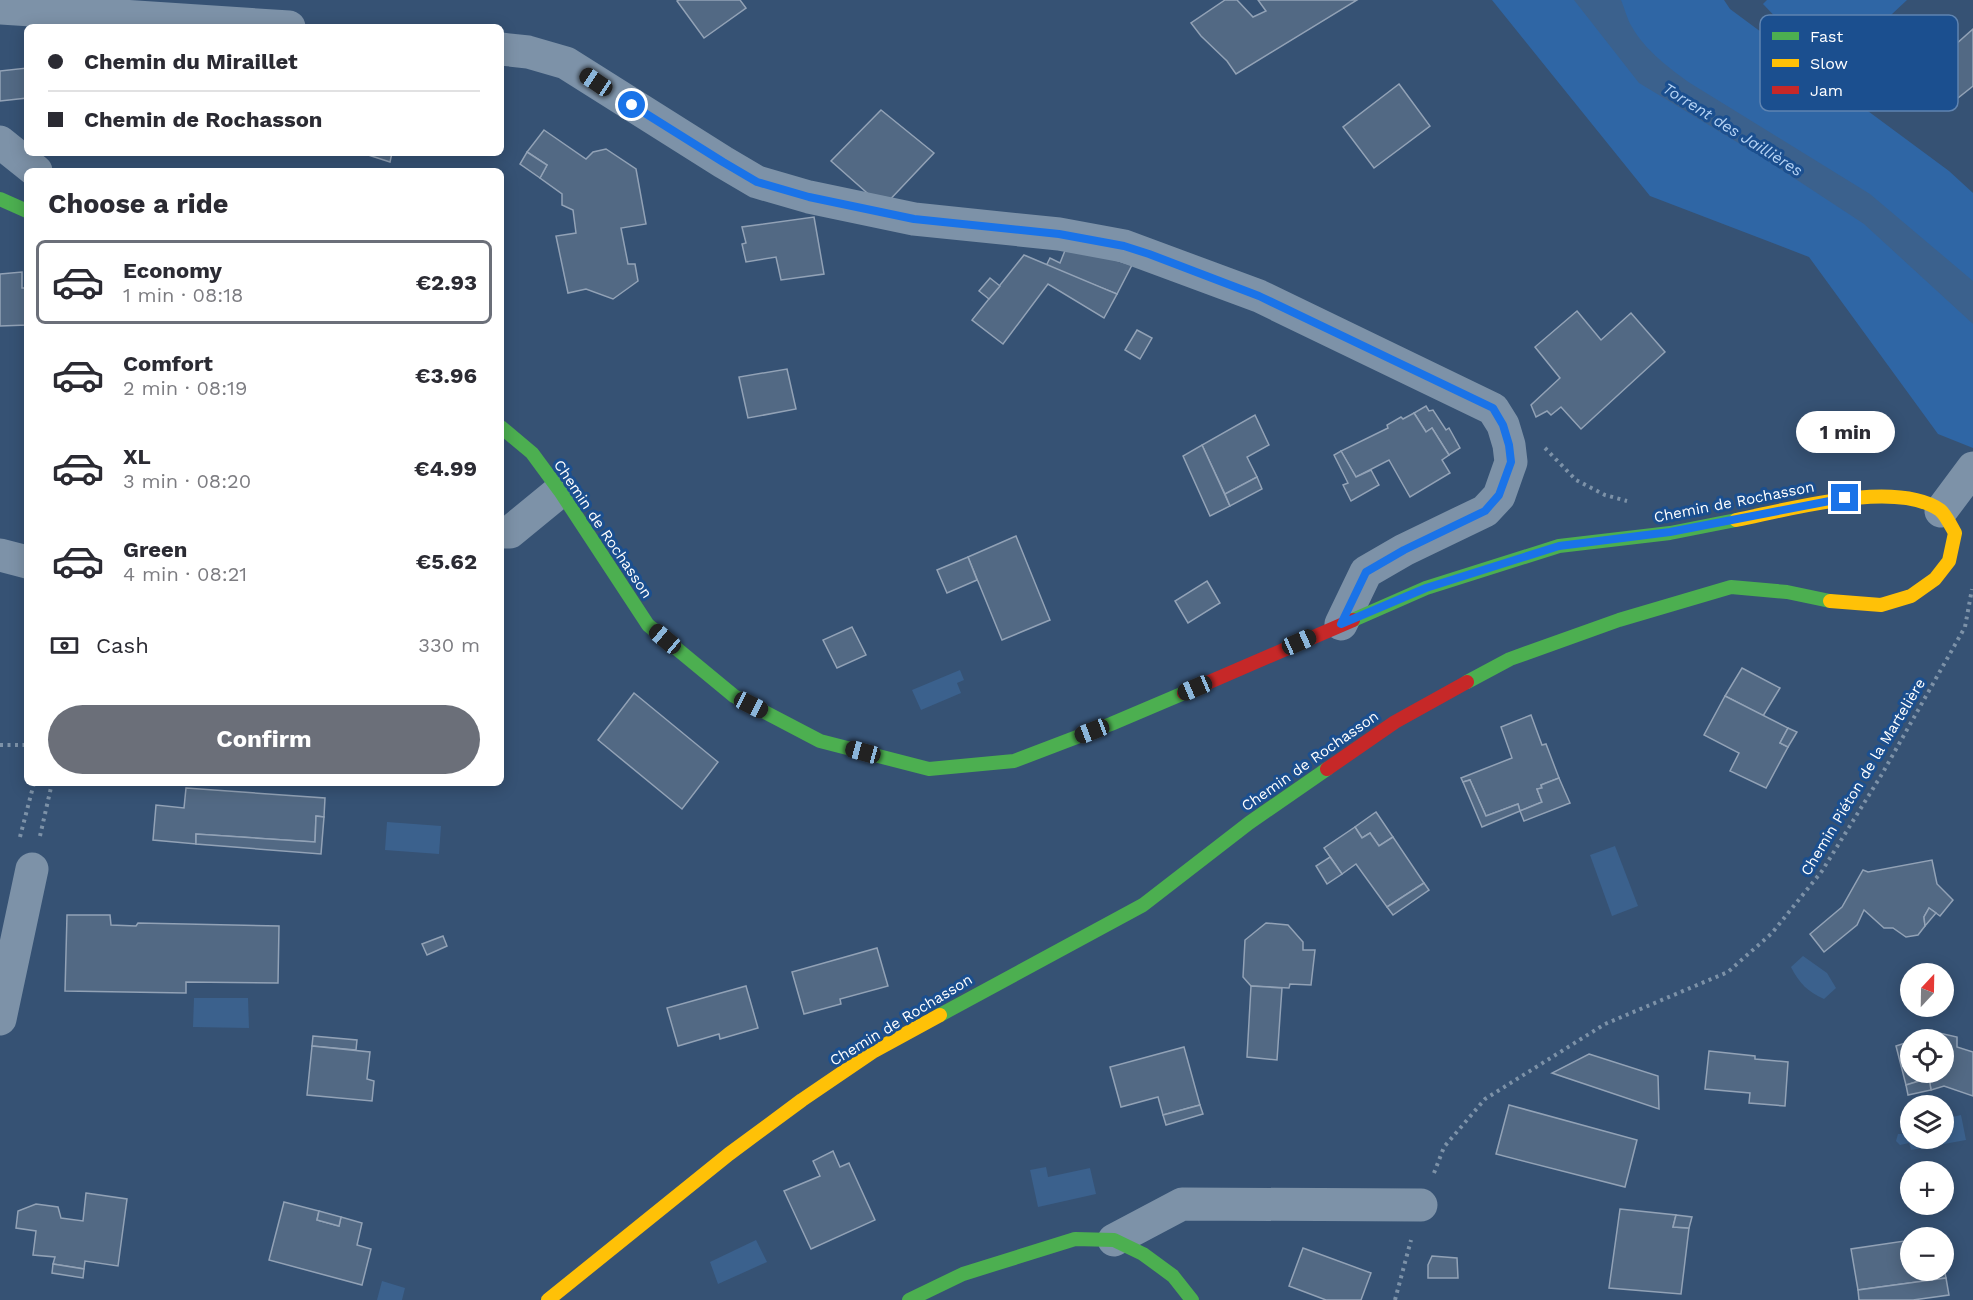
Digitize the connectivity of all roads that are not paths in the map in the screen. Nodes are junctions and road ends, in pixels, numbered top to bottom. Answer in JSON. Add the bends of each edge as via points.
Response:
{"nodes":[{"id":1,"x":0,"y":8,"type":"edge"},
{"id":2,"x":243,"y":24,"type":"edge"},
{"id":3,"x":504,"y":49,"type":"edge"},
{"id":4,"x":0,"y":142,"type":"edge"},
{"id":5,"x":32,"y":168,"type":"edge"},
{"id":6,"x":0,"y":199,"type":"edge"},
{"id":7,"x":24,"y":210,"type":"edge"},
{"id":8,"x":504,"y":430,"type":"edge"},
{"id":9,"x":1973,"y":468,"type":"edge"},
{"id":10,"x":560,"y":491,"type":"junction"},
{"id":11,"x":1941,"y":511,"type":"junction"},
{"id":12,"x":504,"y":532,"type":"edge"},
{"id":13,"x":0,"y":555,"type":"edge"},
{"id":14,"x":24,"y":561,"type":"edge"},
{"id":15,"x":1341,"y":624,"type":"junction"},
{"id":16,"x":32,"y":869,"type":"road end"},
{"id":17,"x":0,"y":1019,"type":"edge"},
{"id":18,"x":1421,"y":1204,"type":"road end"},
{"id":19,"x":1114,"y":1239,"type":"junction"},
{"id":20,"x":548,"y":1300,"type":"edge"},
{"id":21,"x":909,"y":1300,"type":"edge"},
{"id":22,"x":1192,"y":1300,"type":"edge"}],
"edges":[{"from":1,"to":2,"type":"street"},
{"from":3,"to":15,"type":"street","via":[[566,63],[757,182],[914,219],[1059,234],[1124,246],[1259,296],[1493,408],[1503,425],[1511,462],[1499,495],[1485,511],[1366,572]]},
{"from":4,"to":5,"type":"street"},
{"from":6,"to":7,"type":"street"},
{"from":8,"to":10,"type":"street","name":"Chemin de Rochasson","via":[[532,453]]},
{"from":9,"to":11,"type":"street"},
{"from":10,"to":12,"type":"street"},
{"from":10,"to":15,"type":"street","name":"Chemin de Rochasson","via":[[648,625],[734,696],[820,741],[929,769],[1014,761],[1111,724]]},
{"from":11,"to":15,"type":"street","name":"Chemin de Rochasson","via":[[1922,502],[1888,496],[1845,498],[1670,532],[1559,546],[1426,588]]},
{"from":11,"to":20,"type":"street","name":"Chemin de Rochasson","via":[[1955,533],[1949,561],[1935,579],[1911,596],[1881,605],[1731,587],[1619,620],[1510,659],[1395,722],[1249,823],[1143,904],[874,1052],[811,1094],[729,1154]]},
{"from":13,"to":14,"type":"street"},
{"from":16,"to":17,"type":"street"},
{"from":18,"to":19,"type":"street","via":[[1182,1204]]},
{"from":19,"to":21,"type":"street","via":[[1075,1239],[963,1274]]},
{"from":19,"to":22,"type":"street","via":[[1173,1276]]}]}
